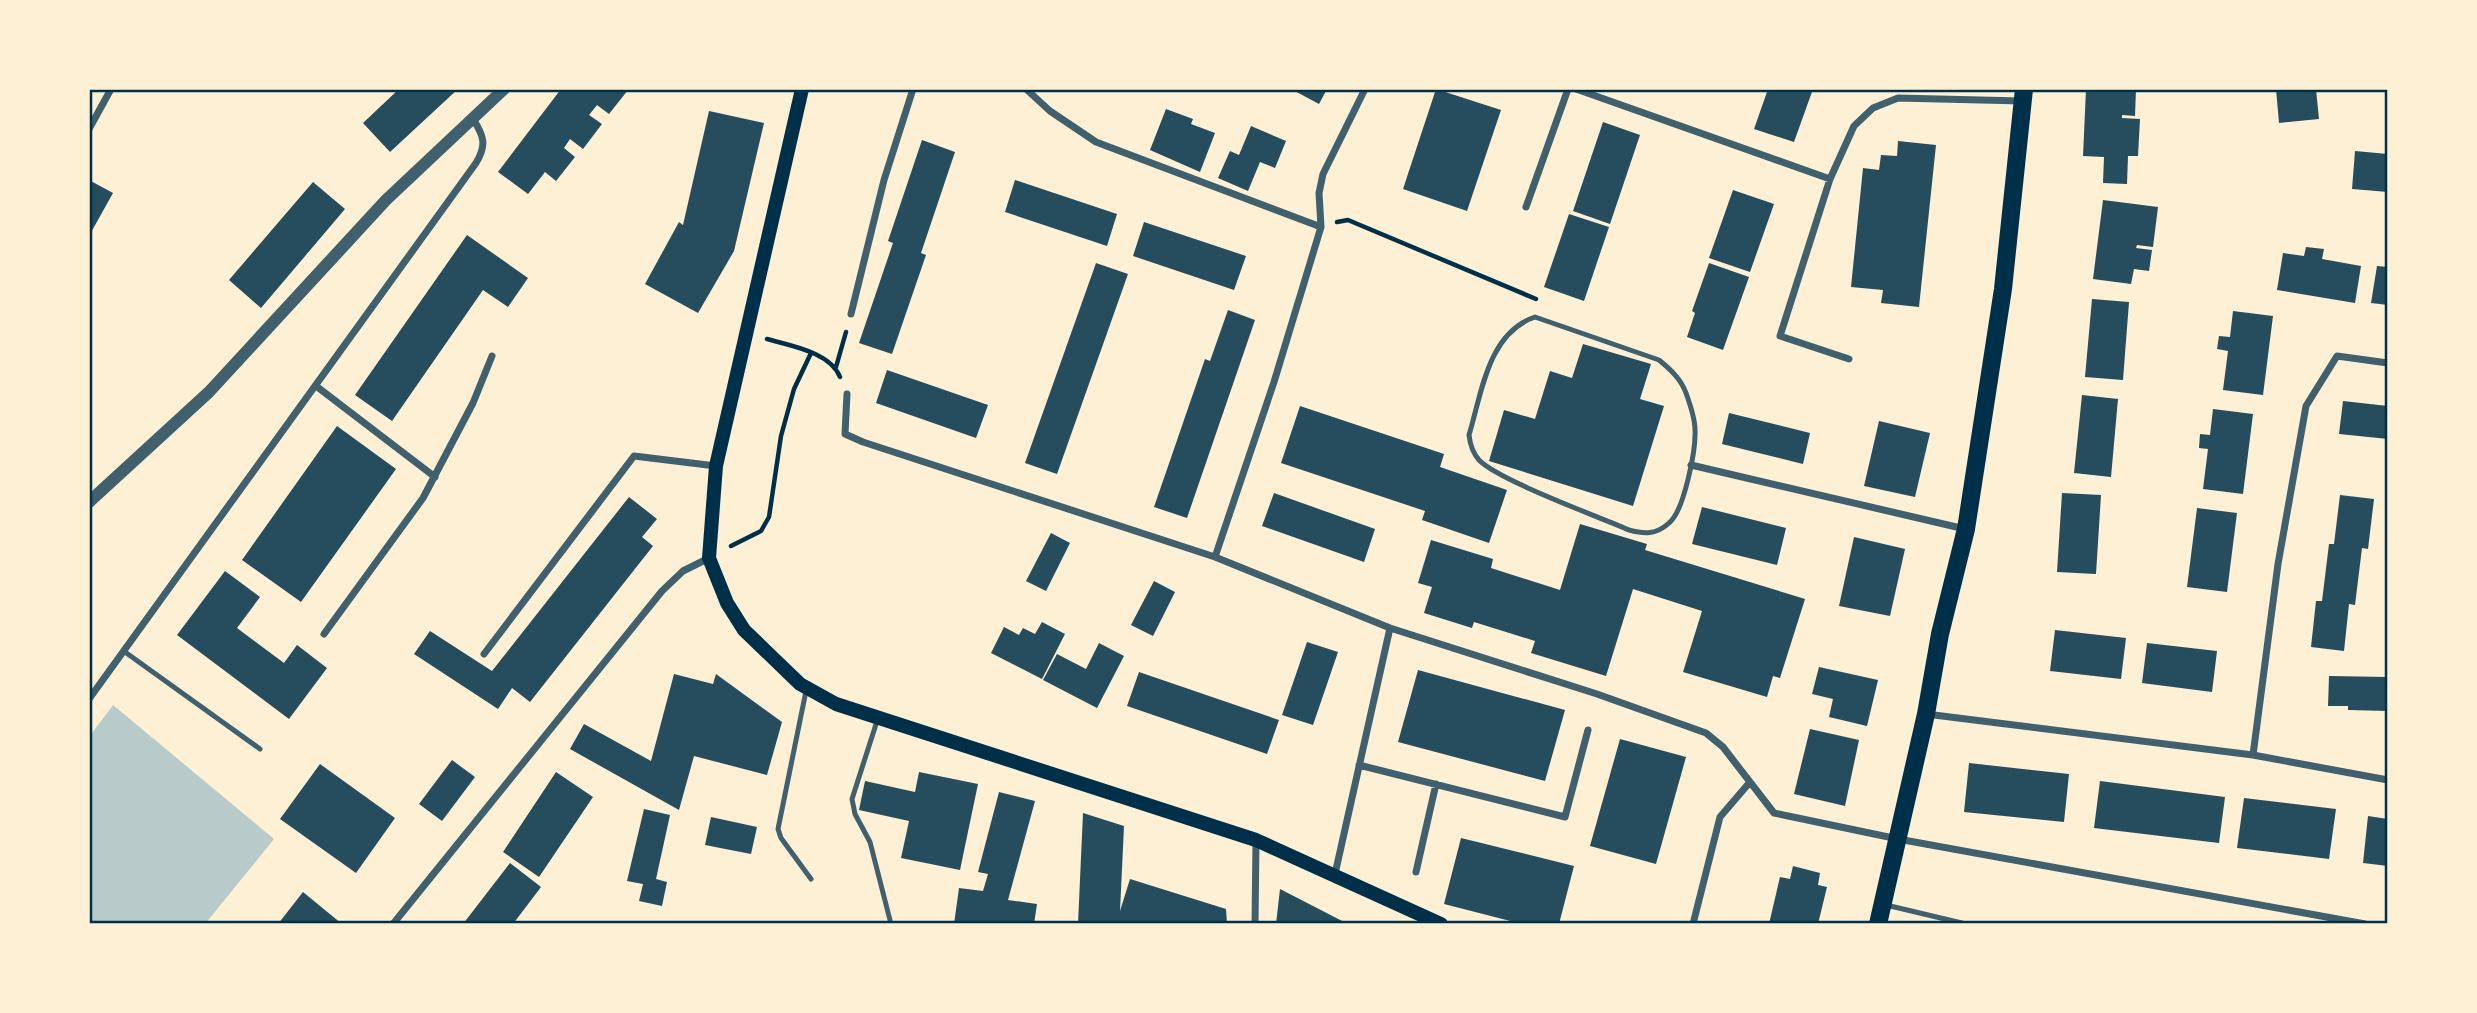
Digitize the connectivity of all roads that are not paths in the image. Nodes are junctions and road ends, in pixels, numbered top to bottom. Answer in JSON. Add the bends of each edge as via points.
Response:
{"nodes":[{"id":1,"x":111,"y":89,"type":"edge"},
{"id":2,"x":504,"y":89,"type":"edge"},
{"id":3,"x":802,"y":89,"type":"edge"},
{"id":4,"x":913,"y":89,"type":"edge"},
{"id":5,"x":1026,"y":89,"type":"edge"},
{"id":6,"x":1365,"y":89,"type":"edge"},
{"id":7,"x":1568,"y":89,"type":"edge"},
{"id":8,"x":1576,"y":89,"type":"edge"},
{"id":9,"x":2023,"y":95,"type":"edge"},
{"id":10,"x":473,"y":119,"type":"junction"},
{"id":11,"x":89,"y":129,"type":"edge"},
{"id":12,"x":1830,"y":178,"type":"junction"},
{"id":13,"x":1526,"y":207,"type":"dead end"},
{"id":14,"x":1321,"y":227,"type":"junction"},
{"id":15,"x":851,"y":314,"type":"road end"},
{"id":16,"x":492,"y":356,"type":"dead end"},
{"id":17,"x":1850,"y":359,"type":"dead end"},
{"id":18,"x":2388,"y":363,"type":"edge"},
{"id":19,"x":316,"y":386,"type":"junction"},
{"id":20,"x":847,"y":394,"type":"road end"},
{"id":21,"x":1691,"y":465,"type":"junction"},
{"id":22,"x":716,"y":466,"type":"junction"},
{"id":23,"x":435,"y":477,"type":"junction"},
{"id":24,"x":89,"y":502,"type":"edge"},
{"id":25,"x":1966,"y":529,"type":"junction"},
{"id":26,"x":1214,"y":557,"type":"junction"},
{"id":27,"x":709,"y":558,"type":"junction"},
{"id":28,"x":1391,"y":628,"type":"junction"},
{"id":29,"x":324,"y":634,"type":"dead end"},
{"id":30,"x":125,"y":652,"type":"junction"},
{"id":31,"x":484,"y":654,"type":"dead end"},
{"id":32,"x":807,"y":688,"type":"junction"},
{"id":33,"x":89,"y":699,"type":"edge"},
{"id":34,"x":1926,"y":714,"type":"junction"},
{"id":35,"x":878,"y":718,"type":"junction"},
{"id":36,"x":1588,"y":730,"type":"dead end"},
{"id":37,"x":260,"y":748,"type":"dead end"},
{"id":38,"x":2253,"y":755,"type":"junction"},
{"id":39,"x":1359,"y":765,"type":"junction"},
{"id":40,"x":2388,"y":780,"type":"edge"},
{"id":41,"x":1750,"y":782,"type":"junction"},
{"id":42,"x":1436,"y":784,"type":"junction"},
{"id":43,"x":1898,"y":839,"type":"junction"},
{"id":44,"x":1256,"y":840,"type":"junction"},
{"id":45,"x":1416,"y":872,"type":"dead end"},
{"id":46,"x":1335,"y":874,"type":"junction"},
{"id":47,"x":811,"y":879,"type":"dead end"},
{"id":48,"x":1883,"y":905,"type":"junction"},
{"id":49,"x":1957,"y":923,"type":"edge"},
{"id":50,"x":393,"y":924,"type":"edge"},
{"id":51,"x":891,"y":924,"type":"edge"},
{"id":52,"x":1255,"y":924,"type":"edge"},
{"id":53,"x":1441,"y":924,"type":"edge"},
{"id":54,"x":1693,"y":924,"type":"edge"},
{"id":55,"x":1878,"y":924,"type":"edge"},
{"id":56,"x":1966,"y":924,"type":"edge"},
{"id":57,"x":2365,"y":924,"type":"edge"}],
"edges":[{"from":1,"to":11,"type":"street"},
{"from":2,"to":10,"type":"street"},
{"from":3,"to":22,"type":"main road"},
{"from":4,"to":15,"type":"street","via":[[884,180]]},
{"from":5,"to":14,"type":"street","via":[[1049,111],[1096,142]]},
{"from":6,"to":14,"type":"street","via":[[1323,174]]},
{"from":7,"to":13,"type":"street"},
{"from":8,"to":12,"type":"street"},
{"from":9,"to":12,"type":"street","via":[[1898,98],[1873,108],[1854,126]]},
{"from":9,"to":25,"type":"main road","via":[[1998,328]]},
{"from":10,"to":19,"type":"street","via":[[484,135],[483,152]]},
{"from":10,"to":24,"type":"street","via":[[386,200],[209,392]]},
{"from":12,"to":17,"type":"street","via":[[1780,336]]},
{"from":14,"to":26,"type":"street"},
{"from":16,"to":23,"type":"street"},
{"from":18,"to":38,"type":"street","via":[[2337,356],[2306,406],[2278,564]]},
{"from":19,"to":23,"type":"street"},
{"from":19,"to":30,"type":"street"},
{"from":20,"to":26,"type":"street","via":[[845,434],[863,442]]},
{"from":21,"to":21,"type":"lane","via":[[1695,430],[1686,392],[1659,360],[1535,317],[1521,322],[1496,347],[1469,435],[1470,447],[1489,468],[1647,534],[1671,522]]},
{"from":21,"to":25,"type":"street"},
{"from":22,"to":27,"type":"main road"},
{"from":22,"to":31,"type":"street","via":[[634,456]]},
{"from":23,"to":29,"type":"street"},
{"from":25,"to":34,"type":"main road"},
{"from":26,"to":28,"type":"street"},
{"from":27,"to":32,"type":"main road","via":[[744,630]]},
{"from":27,"to":50,"type":"street","via":[[683,571],[662,591]]},
{"from":28,"to":39,"type":"street"},
{"from":28,"to":41,"type":"street","via":[[1706,733]]},
{"from":30,"to":33,"type":"street"},
{"from":30,"to":37,"type":"lane"},
{"from":32,"to":35,"type":"main road"},
{"from":32,"to":47,"type":"lane","via":[[778,829]]},
{"from":34,"to":38,"type":"street"},
{"from":34,"to":43,"type":"main road"},
{"from":35,"to":44,"type":"main road"},
{"from":35,"to":51,"type":"lane","via":[[852,799],[870,842]]},
{"from":36,"to":42,"type":"street","via":[[1565,817]]},
{"from":38,"to":40,"type":"street"},
{"from":39,"to":42,"type":"street"},
{"from":39,"to":46,"type":"street"},
{"from":41,"to":43,"type":"street","via":[[1774,813]]},
{"from":41,"to":54,"type":"street","via":[[1720,817]]},
{"from":42,"to":45,"type":"street"},
{"from":43,"to":48,"type":"main road"},
{"from":43,"to":57,"type":"street"},
{"from":44,"to":46,"type":"main road"},
{"from":44,"to":52,"type":"street"},
{"from":46,"to":53,"type":"main road"},
{"from":48,"to":49,"type":"lane"},
{"from":48,"to":55,"type":"main road"},
{"from":49,"to":56,"type":"lane"}]}
